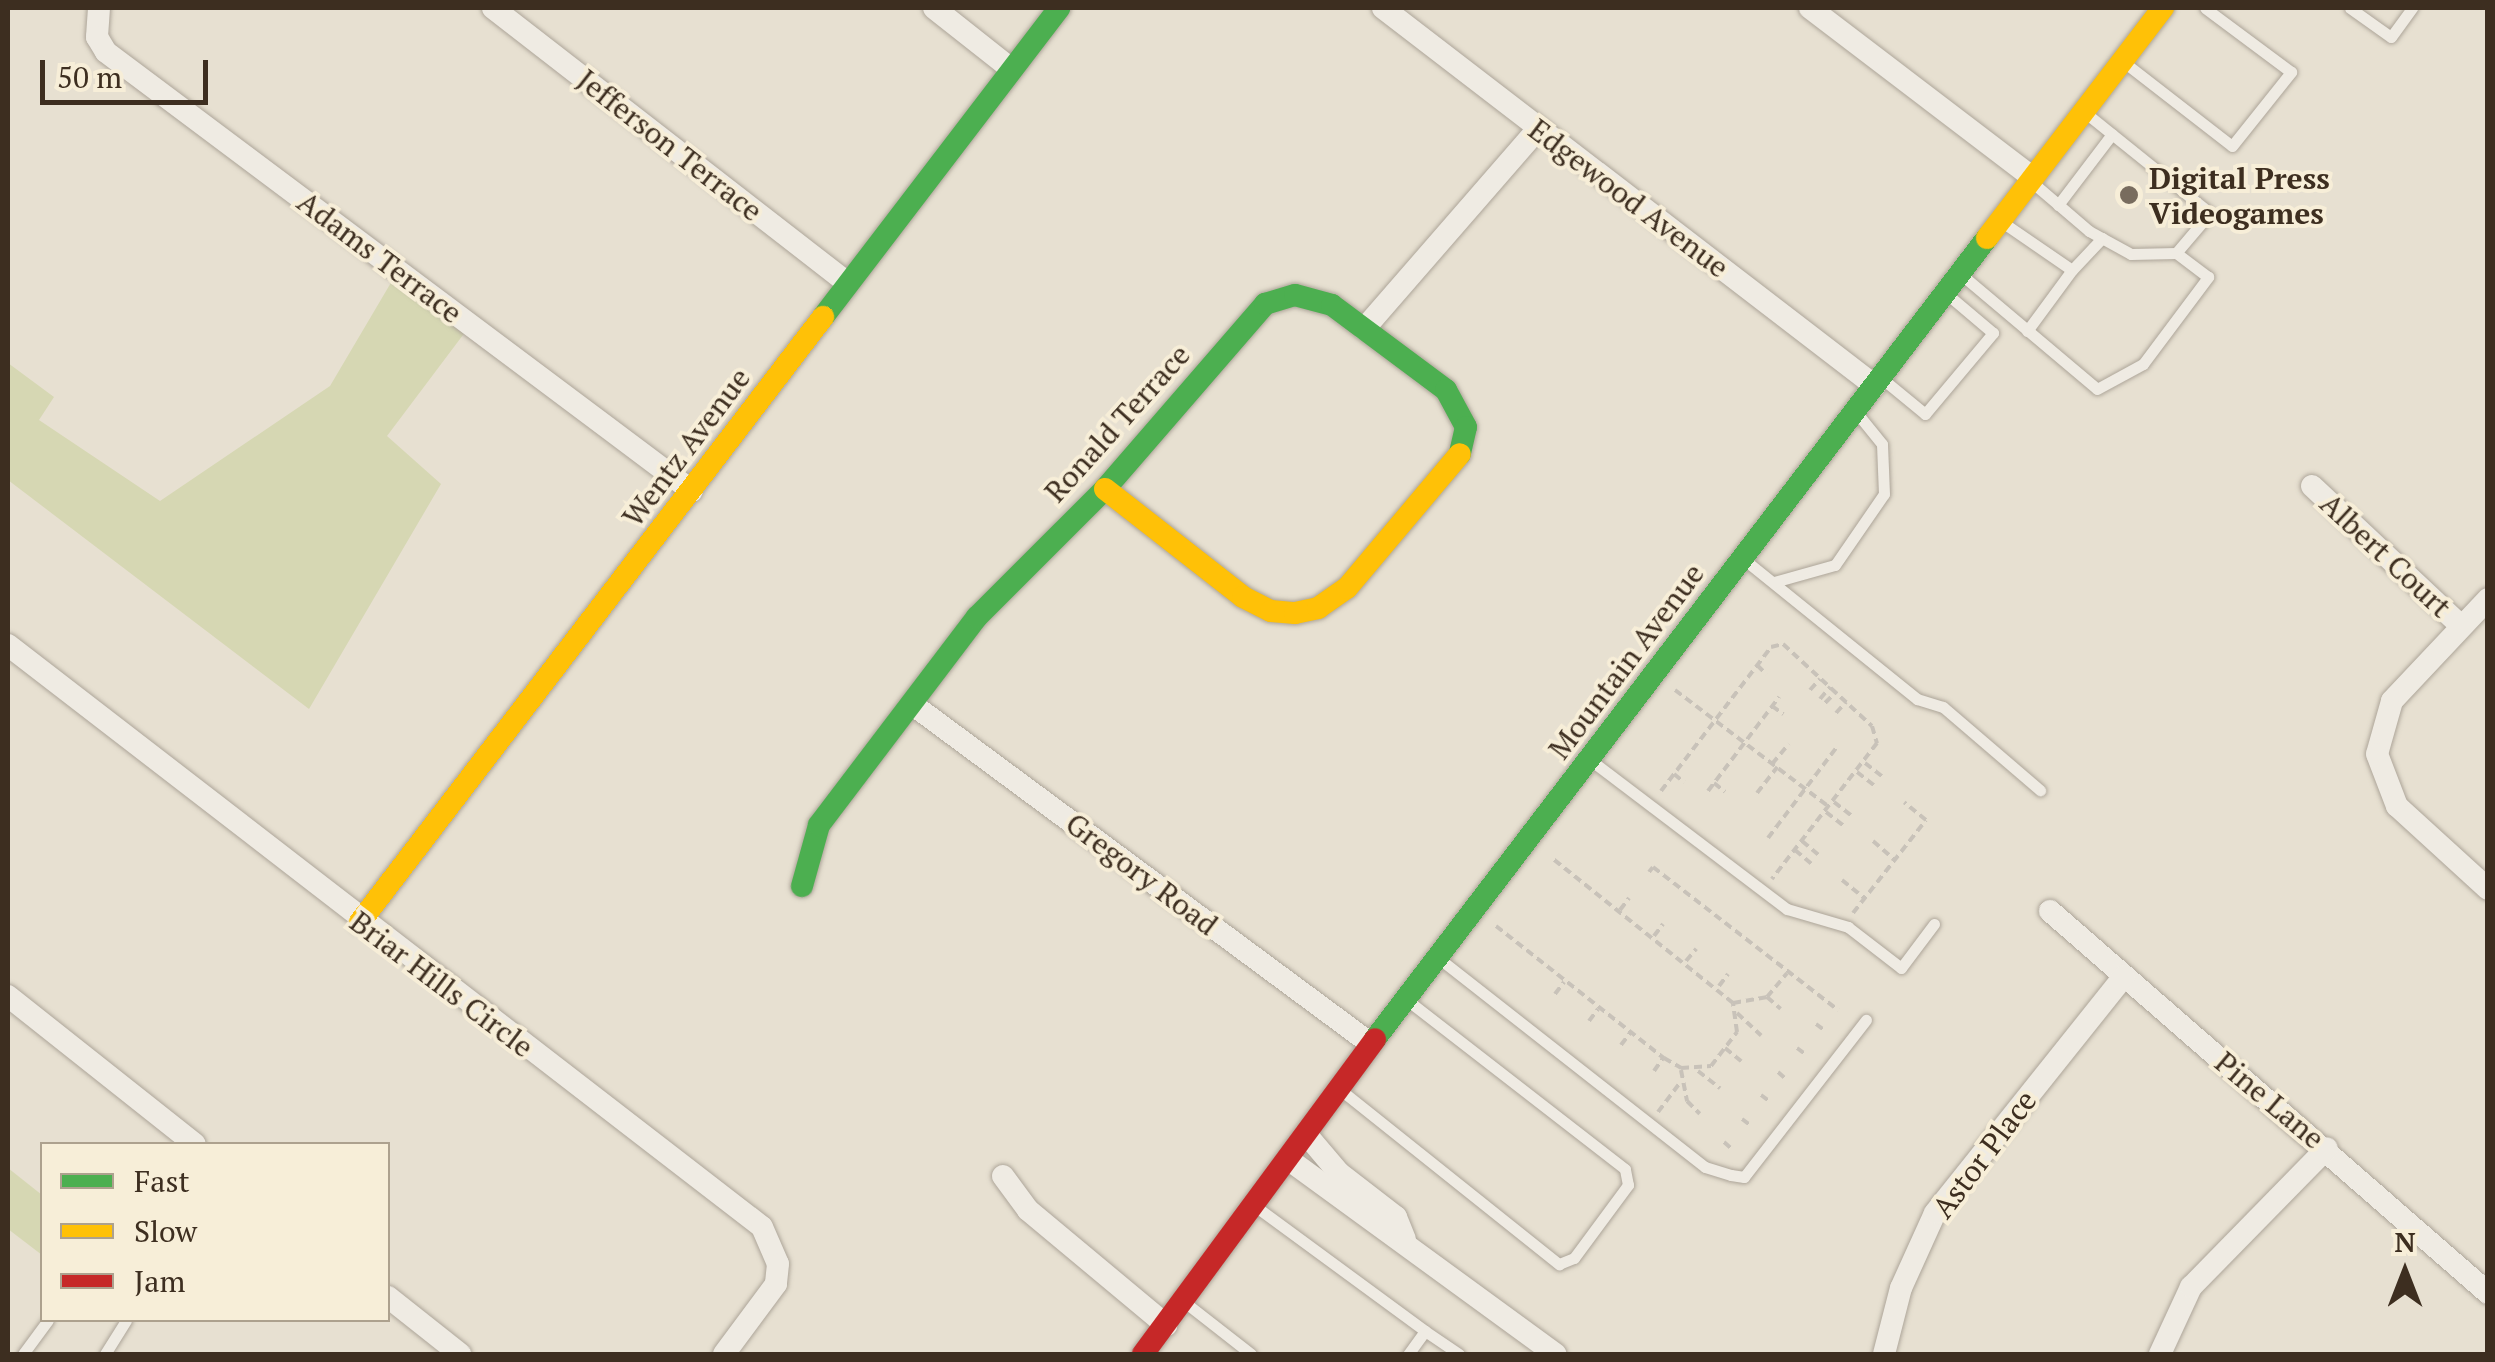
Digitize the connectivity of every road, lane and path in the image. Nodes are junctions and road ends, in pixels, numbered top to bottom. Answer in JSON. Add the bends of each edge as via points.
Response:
{"nodes":[{"id":1,"x":99,"y":8,"type":"edge"},
{"id":2,"x":493,"y":8,"type":"edge"},
{"id":3,"x":934,"y":8,"type":"edge"},
{"id":4,"x":1058,"y":8,"type":"edge"},
{"id":5,"x":1384,"y":8,"type":"edge"},
{"id":6,"x":1810,"y":8,"type":"edge"},
{"id":7,"x":2162,"y":8,"type":"edge"},
{"id":8,"x":2205,"y":8,"type":"edge"},
{"id":9,"x":2350,"y":8,"type":"edge"},
{"id":10,"x":2412,"y":8,"type":"edge"},
{"id":11,"x":2122,"y":61,"type":"junction"},
{"id":12,"x":1010,"y":68,"type":"junction"},
{"id":13,"x":2083,"y":111,"type":"junction"},
{"id":14,"x":1538,"y":129,"type":"junction"},
{"id":15,"x":2112,"y":134,"type":"junction"},
{"id":16,"x":2031,"y":179,"type":"junction"},
{"id":17,"x":2058,"y":206,"type":"junction"},
{"id":18,"x":2001,"y":222,"type":"junction"},
{"id":19,"x":2102,"y":238,"type":"junction"},
{"id":20,"x":2176,"y":252,"type":"junction"},
{"id":21,"x":2072,"y":270,"type":"junction"},
{"id":22,"x":1960,"y":274,"type":"junction"},
{"id":23,"x":848,"y":283,"type":"junction"},
{"id":24,"x":1946,"y":293,"type":"junction"},
{"id":25,"x":1364,"y":329,"type":"junction"},
{"id":26,"x":2027,"y":331,"type":"junction"},
{"id":27,"x":1879,"y":382,"type":"junction"},
{"id":28,"x":1856,"y":412,"type":"junction"},
{"id":29,"x":2312,"y":486,"type":"dead end"},
{"id":30,"x":1105,"y":489,"type":"junction"},
{"id":31,"x":692,"y":491,"type":"junction"},
{"id":32,"x":1742,"y":558,"type":"junction"},
{"id":33,"x":1774,"y":582,"type":"junction"},
{"id":34,"x":2488,"y":599,"type":"edge"},
{"id":35,"x":2459,"y":624,"type":"junction"},
{"id":36,"x":8,"y":646,"type":"edge"},
{"id":37,"x":1799,"y":659,"type":"junction"},
{"id":38,"x":1757,"y":665,"type":"junction"},
{"id":39,"x":1792,"y":667,"type":"dead end"},
{"id":40,"x":1766,"y":674,"type":"dead end"},
{"id":41,"x":1820,"y":679,"type":"junction"},
{"id":42,"x":1830,"y":687,"type":"junction"},
{"id":43,"x":1675,"y":690,"type":"dead end"},
{"id":44,"x":1810,"y":690,"type":"dead end"},
{"id":45,"x":1836,"y":692,"type":"junction"},
{"id":46,"x":1779,"y":697,"type":"dead end"},
{"id":47,"x":1820,"y":698,"type":"dead end"},
{"id":48,"x":1846,"y":702,"type":"junction"},
{"id":49,"x":912,"y":704,"type":"junction"},
{"id":50,"x":1825,"y":704,"type":"dead end"},
{"id":51,"x":1772,"y":706,"type":"junction"},
{"id":52,"x":1857,"y":712,"type":"junction"},
{"id":53,"x":1836,"y":713,"type":"dead end"},
{"id":54,"x":1783,"y":714,"type":"dead end"},
{"id":55,"x":1715,"y":720,"type":"junction"},
{"id":56,"x":1850,"y":720,"type":"dead end"},
{"id":57,"x":1744,"y":743,"type":"junction"},
{"id":58,"x":1789,"y":744,"type":"dead end"},
{"id":59,"x":1836,"y":748,"type":"dead end"},
{"id":60,"x":1590,"y":760,"type":"junction"},
{"id":61,"x":1865,"y":762,"type":"junction"},
{"id":62,"x":1774,"y":766,"type":"junction"},
{"id":63,"x":1857,"y":772,"type":"junction"},
{"id":64,"x":1674,"y":774,"type":"junction"},
{"id":65,"x":1884,"y":778,"type":"dead end"},
{"id":66,"x":1684,"y":782,"type":"dead end"},
{"id":67,"x":1714,"y":783,"type":"junction"},
{"id":68,"x":1876,"y":787,"type":"dead end"},
{"id":69,"x":1805,"y":789,"type":"junction"},
{"id":70,"x":1708,"y":790,"type":"dead end"},
{"id":71,"x":2040,"y":790,"type":"dead end"},
{"id":72,"x":1726,"y":792,"type":"dead end"},
{"id":73,"x":1757,"y":793,"type":"dead end"},
{"id":74,"x":1904,"y":802,"type":"dead end"},
{"id":75,"x":1650,"y":806,"type":"junction"},
{"id":76,"x":1830,"y":807,"type":"junction"},
{"id":77,"x":1852,"y":816,"type":"dead end"},
{"id":78,"x":1844,"y":826,"type":"dead end"},
{"id":79,"x":1768,"y":838,"type":"dead end"},
{"id":80,"x":1802,"y":841,"type":"junction"},
{"id":81,"x":1872,"y":842,"type":"dead end"},
{"id":82,"x":1795,"y":850,"type":"junction"},
{"id":83,"x":1549,"y":856,"type":"dead end"},
{"id":84,"x":1820,"y":856,"type":"dead end"},
{"id":85,"x":1894,"y":859,"type":"junction"},
{"id":86,"x":1813,"y":864,"type":"dead end"},
{"id":87,"x":1649,"y":872,"type":"dead end"},
{"id":88,"x":1842,"y":880,"type":"dead end"},
{"id":89,"x":802,"y":886,"type":"dead end"},
{"id":90,"x":2488,"y":889,"type":"edge"},
{"id":91,"x":1762,"y":890,"type":"junction"},
{"id":92,"x":1629,"y":898,"type":"dead end"},
{"id":93,"x":1864,"y":898,"type":"junction"},
{"id":94,"x":1620,"y":910,"type":"junction"},
{"id":95,"x":2050,"y":910,"type":"dead end"},
{"id":96,"x":360,"y":922,"type":"junction"},
{"id":97,"x":1664,"y":924,"type":"dead end"},
{"id":98,"x":1934,"y":924,"type":"dead end"},
{"id":99,"x":1496,"y":926,"type":"dead end"},
{"id":100,"x":1848,"y":927,"type":"junction"},
{"id":101,"x":1654,"y":936,"type":"junction"},
{"id":102,"x":1696,"y":949,"type":"dead end"},
{"id":103,"x":1438,"y":958,"type":"junction"},
{"id":104,"x":1686,"y":961,"type":"junction"},
{"id":105,"x":1789,"y":972,"type":"junction"},
{"id":106,"x":1728,"y":974,"type":"dead end"},
{"id":107,"x":2124,"y":976,"type":"junction"},
{"id":108,"x":1565,"y":981,"type":"junction"},
{"id":109,"x":1719,"y":986,"type":"junction"},
{"id":110,"x":1555,"y":994,"type":"dead end"},
{"id":111,"x":8,"y":996,"type":"edge"},
{"id":112,"x":1767,"y":997,"type":"junction"},
{"id":113,"x":1406,"y":999,"type":"junction"},
{"id":114,"x":1734,"y":1003,"type":"junction"},
{"id":115,"x":1600,"y":1008,"type":"junction"},
{"id":116,"x":1781,"y":1009,"type":"dead end"},
{"id":117,"x":1838,"y":1010,"type":"dead end"},
{"id":118,"x":1736,"y":1013,"type":"junction"},
{"id":119,"x":1866,"y":1020,"type":"dead end"},
{"id":120,"x":1589,"y":1021,"type":"dead end"},
{"id":121,"x":1816,"y":1024,"type":"dead end"},
{"id":122,"x":1823,"y":1029,"type":"dead end"},
{"id":123,"x":1631,"y":1032,"type":"junction"},
{"id":124,"x":1761,"y":1035,"type":"dead end"},
{"id":125,"x":1371,"y":1044,"type":"junction"},
{"id":126,"x":1621,"y":1045,"type":"dead end"},
{"id":127,"x":1724,"y":1048,"type":"junction"},
{"id":128,"x":1797,"y":1048,"type":"dead end"},
{"id":129,"x":1804,"y":1054,"type":"dead end"},
{"id":130,"x":1664,"y":1058,"type":"junction"},
{"id":131,"x":1742,"y":1060,"type":"dead end"},
{"id":132,"x":1680,"y":1068,"type":"junction"},
{"id":133,"x":1654,"y":1071,"type":"dead end"},
{"id":134,"x":1698,"y":1071,"type":"junction"},
{"id":135,"x":1778,"y":1072,"type":"dead end"},
{"id":136,"x":1785,"y":1078,"type":"dead end"},
{"id":137,"x":1681,"y":1082,"type":"junction"},
{"id":138,"x":1339,"y":1088,"type":"junction"},
{"id":139,"x":1720,"y":1088,"type":"dead end"},
{"id":140,"x":1761,"y":1094,"type":"dead end"},
{"id":141,"x":1768,"y":1100,"type":"dead end"},
{"id":142,"x":1700,"y":1114,"type":"dead end"},
{"id":143,"x":1742,"y":1119,"type":"dead end"},
{"id":144,"x":1649,"y":1124,"type":"junction"},
{"id":145,"x":1749,"y":1124,"type":"dead end"},
{"id":146,"x":1306,"y":1134,"type":"junction"},
{"id":147,"x":191,"y":1142,"type":"edge"},
{"id":148,"x":1724,"y":1142,"type":"dead end"},
{"id":149,"x":1730,"y":1148,"type":"dead end"},
{"id":150,"x":2328,"y":1148,"type":"junction"},
{"id":151,"x":1288,"y":1159,"type":"junction"},
{"id":152,"x":1003,"y":1176,"type":"dead end"},
{"id":153,"x":1254,"y":1205,"type":"junction"},
{"id":154,"x":1405,"y":1239,"type":"junction"},
{"id":155,"x":2488,"y":1293,"type":"edge"},
{"id":156,"x":390,"y":1300,"type":"edge"},
{"id":157,"x":1183,"y":1301,"type":"junction"},
{"id":158,"x":46,"y":1322,"type":"edge"},
{"id":159,"x":125,"y":1322,"type":"edge"},
{"id":160,"x":1166,"y":1324,"type":"junction"},
{"id":161,"x":1426,"y":1331,"type":"junction"},
{"id":162,"x":22,"y":1354,"type":"edge"},
{"id":163,"x":105,"y":1354,"type":"edge"},
{"id":164,"x":460,"y":1354,"type":"edge"},
{"id":165,"x":724,"y":1354,"type":"edge"},
{"id":166,"x":1143,"y":1354,"type":"edge"},
{"id":167,"x":1251,"y":1354,"type":"edge"},
{"id":168,"x":1408,"y":1354,"type":"edge"},
{"id":169,"x":1458,"y":1354,"type":"edge"},
{"id":170,"x":1555,"y":1354,"type":"edge"},
{"id":171,"x":1884,"y":1354,"type":"edge"},
{"id":172,"x":2160,"y":1354,"type":"edge"}],
"edges":[{"from":1,"to":31,"type":"street","name":"Adams Terrace","via":[[98,37],[106,52]]},
{"from":2,"to":23,"type":"street","name":"Jefferson Terrace"},
{"from":3,"to":12,"type":"street"},
{"from":4,"to":12,"type":"street","name":"Wentz Avenue"},
{"from":5,"to":14,"type":"street","name":"Edgewood Avenue"},
{"from":6,"to":16,"type":"street"},
{"from":7,"to":11,"type":"street","name":"Mountain Avenue"},
{"from":8,"to":11,"type":"lane","via":[[2291,72],[2232,146]]},
{"from":9,"to":10,"type":"lane","via":[[2391,37]]},
{"from":11,"to":13,"type":"street","name":"Mountain Avenue"},
{"from":12,"to":23,"type":"street","name":"Wentz Avenue"},
{"from":13,"to":15,"type":"lane"},
{"from":13,"to":16,"type":"street","name":"Mountain Avenue"},
{"from":14,"to":25,"type":"street"},
{"from":14,"to":27,"type":"street","name":"Edgewood Avenue"},
{"from":15,"to":17,"type":"lane"},
{"from":15,"to":20,"type":"lane","via":[[2210,212]]},
{"from":16,"to":17,"type":"lane"},
{"from":16,"to":18,"type":"street","name":"Mountain Avenue"},
{"from":17,"to":19,"type":"lane"},
{"from":18,"to":21,"type":"lane"},
{"from":18,"to":22,"type":"street","name":"Mountain Avenue"},
{"from":19,"to":20,"type":"lane","via":[[2131,254]]},
{"from":19,"to":21,"type":"lane"},
{"from":20,"to":26,"type":"lane","via":[[2208,277],[2143,364],[2097,389]]},
{"from":21,"to":26,"type":"lane"},
{"from":22,"to":24,"type":"street","name":"Mountain Avenue"},
{"from":22,"to":26,"type":"lane"},
{"from":23,"to":31,"type":"street","name":"Wentz Avenue"},
{"from":24,"to":27,"type":"street","name":"Mountain Avenue"},
{"from":24,"to":27,"type":"lane","via":[[1993,332],[1925,414]]},
{"from":25,"to":30,"type":"street","name":"Ronald Terrace","via":[[1314,297],[1265,304]]},
{"from":25,"to":30,"type":"street","via":[[1454,397],[1465,443],[1339,596],[1295,613],[1256,605]]},
{"from":27,"to":28,"type":"street","name":"Mountain Avenue"},
{"from":28,"to":32,"type":"street","name":"Mountain Avenue"},
{"from":28,"to":33,"type":"lane","via":[[1882,444],[1884,494],[1835,565]]},
{"from":29,"to":35,"type":"street","name":"Albert Court"},
{"from":30,"to":49,"type":"street","name":"Ronald Terrace","via":[[1032,556]]},
{"from":31,"to":96,"type":"street","name":"Wentz Avenue"},
{"from":32,"to":33,"type":"lane"},
{"from":32,"to":60,"type":"street","name":"Mountain Avenue"},
{"from":33,"to":71,"type":"lane","via":[[1917,699],[1943,707]]},
{"from":34,"to":35,"type":"street"},
{"from":35,"to":90,"type":"street","via":[[2392,701],[2377,754],[2397,806]]},
{"from":36,"to":96,"type":"street","name":"Briar Hills Circle"},
{"from":37,"to":38,"type":"path","via":[[1776,644]]},
{"from":37,"to":39,"type":"path"},
{"from":37,"to":41,"type":"path"},
{"from":38,"to":40,"type":"path"},
{"from":38,"to":55,"type":"path"},
{"from":41,"to":42,"type":"path"},
{"from":41,"to":44,"type":"path"},
{"from":42,"to":45,"type":"path"},
{"from":42,"to":47,"type":"path"},
{"from":43,"to":55,"type":"path"},
{"from":45,"to":48,"type":"path"},
{"from":45,"to":50,"type":"path"},
{"from":46,"to":51,"type":"path"},
{"from":48,"to":52,"type":"path"},
{"from":48,"to":53,"type":"path"},
{"from":49,"to":89,"type":"street","name":"Ronald Terrace","via":[[819,825]]},
{"from":49,"to":125,"type":"street","name":"Gregory Road"},
{"from":51,"to":54,"type":"path"},
{"from":51,"to":57,"type":"path"},
{"from":52,"to":56,"type":"path"},
{"from":52,"to":61,"type":"path","via":[[1877,732]]},
{"from":55,"to":57,"type":"path"},
{"from":55,"to":64,"type":"path"},
{"from":57,"to":62,"type":"path"},
{"from":57,"to":67,"type":"path"},
{"from":58,"to":62,"type":"path"},
{"from":59,"to":69,"type":"path"},
{"from":60,"to":75,"type":"lane"},
{"from":60,"to":103,"type":"street","name":"Mountain Avenue"},
{"from":61,"to":63,"type":"path"},
{"from":61,"to":65,"type":"path"},
{"from":62,"to":69,"type":"path"},
{"from":62,"to":73,"type":"path"},
{"from":63,"to":68,"type":"path"},
{"from":63,"to":76,"type":"path"},
{"from":64,"to":66,"type":"path"},
{"from":64,"to":75,"type":"path"},
{"from":67,"to":70,"type":"path"},
{"from":67,"to":72,"type":"path"},
{"from":69,"to":76,"type":"path"},
{"from":69,"to":79,"type":"path"},
{"from":74,"to":85,"type":"path","via":[[1926,820]]},
{"from":75,"to":91,"type":"lane"},
{"from":76,"to":77,"type":"path"},
{"from":76,"to":78,"type":"path"},
{"from":76,"to":80,"type":"path"},
{"from":80,"to":82,"type":"path"},
{"from":80,"to":84,"type":"path"},
{"from":81,"to":85,"type":"path"},
{"from":82,"to":86,"type":"path"},
{"from":82,"to":91,"type":"path"},
{"from":83,"to":94,"type":"path"},
{"from":85,"to":93,"type":"path"},
{"from":87,"to":105,"type":"path","via":[[1653,867]]},
{"from":88,"to":93,"type":"path"},
{"from":91,"to":100,"type":"lane","via":[[1787,909]]},
{"from":92,"to":94,"type":"path"},
{"from":93,"to":100,"type":"path"},
{"from":94,"to":101,"type":"path"},
{"from":95,"to":107,"type":"street","name":"Pine Lane"},
{"from":96,"to":165,"type":"street","name":"Briar Hills Circle","via":[[762,1227],[778,1264],[776,1284]]},
{"from":97,"to":101,"type":"path"},
{"from":98,"to":100,"type":"lane","via":[[1901,968]]},
{"from":99,"to":108,"type":"path"},
{"from":101,"to":104,"type":"path"},
{"from":102,"to":104,"type":"path"},
{"from":103,"to":113,"type":"street","name":"Mountain Avenue"},
{"from":103,"to":144,"type":"lane"},
{"from":104,"to":109,"type":"path"},
{"from":105,"to":112,"type":"path"},
{"from":105,"to":117,"type":"path"},
{"from":106,"to":109,"type":"path"},
{"from":107,"to":150,"type":"street","name":"Pine Lane"},
{"from":107,"to":171,"type":"street","name":"Astor Place","via":[[1935,1213],[1901,1288]]},
{"from":108,"to":110,"type":"path"},
{"from":108,"to":115,"type":"path"},
{"from":109,"to":114,"type":"path"},
{"from":111,"to":147,"type":"street"},
{"from":112,"to":114,"type":"path"},
{"from":112,"to":116,"type":"path"},
{"from":113,"to":125,"type":"street","name":"Mountain Avenue"},
{"from":113,"to":138,"type":"lane","via":[[1625,1168],[1628,1185],[1574,1258],[1559,1264],[1536,1251]]},
{"from":114,"to":118,"type":"path"},
{"from":115,"to":120,"type":"path"},
{"from":115,"to":123,"type":"path"},
{"from":118,"to":124,"type":"path"},
{"from":118,"to":127,"type":"path","via":[[1737,1032]]},
{"from":119,"to":144,"type":"lane","via":[[1744,1177],[1705,1167]]},
{"from":121,"to":122,"type":"path"},
{"from":123,"to":126,"type":"path"},
{"from":123,"to":130,"type":"path"},
{"from":125,"to":138,"type":"street","name":"Mountain Avenue"},
{"from":127,"to":131,"type":"path"},
{"from":127,"to":134,"type":"path"},
{"from":128,"to":129,"type":"path"},
{"from":130,"to":132,"type":"path"},
{"from":130,"to":133,"type":"path"},
{"from":132,"to":134,"type":"path"},
{"from":132,"to":137,"type":"path"},
{"from":134,"to":139,"type":"path"},
{"from":135,"to":136,"type":"path"},
{"from":137,"to":142,"type":"path"},
{"from":137,"to":144,"type":"path"},
{"from":138,"to":146,"type":"street","name":"Mountain Avenue"},
{"from":140,"to":141,"type":"path"},
{"from":143,"to":145,"type":"path"},
{"from":146,"to":151,"type":"street","name":"Mountain Avenue"},
{"from":146,"to":154,"type":"street","via":[[1339,1174],[1396,1217]]},
{"from":148,"to":149,"type":"path"},
{"from":150,"to":155,"type":"street","name":"Pine Lane"},
{"from":150,"to":172,"type":"street","via":[[2192,1287]]},
{"from":151,"to":153,"type":"street","name":"Mountain Avenue"},
{"from":151,"to":154,"type":"street","via":[[1384,1232]]},
{"from":152,"to":160,"type":"street","via":[[1028,1210]]},
{"from":153,"to":157,"type":"street","name":"Mountain Avenue"},
{"from":153,"to":161,"type":"lane"},
{"from":154,"to":170,"type":"street"},
{"from":156,"to":164,"type":"street"},
{"from":157,"to":160,"type":"street","name":"Mountain Avenue"},
{"from":157,"to":167,"type":"lane"},
{"from":158,"to":162,"type":"lane"},
{"from":159,"to":163,"type":"lane"},
{"from":160,"to":166,"type":"street","name":"Mountain Avenue"},
{"from":161,"to":168,"type":"lane"},
{"from":161,"to":169,"type":"lane"}]}
